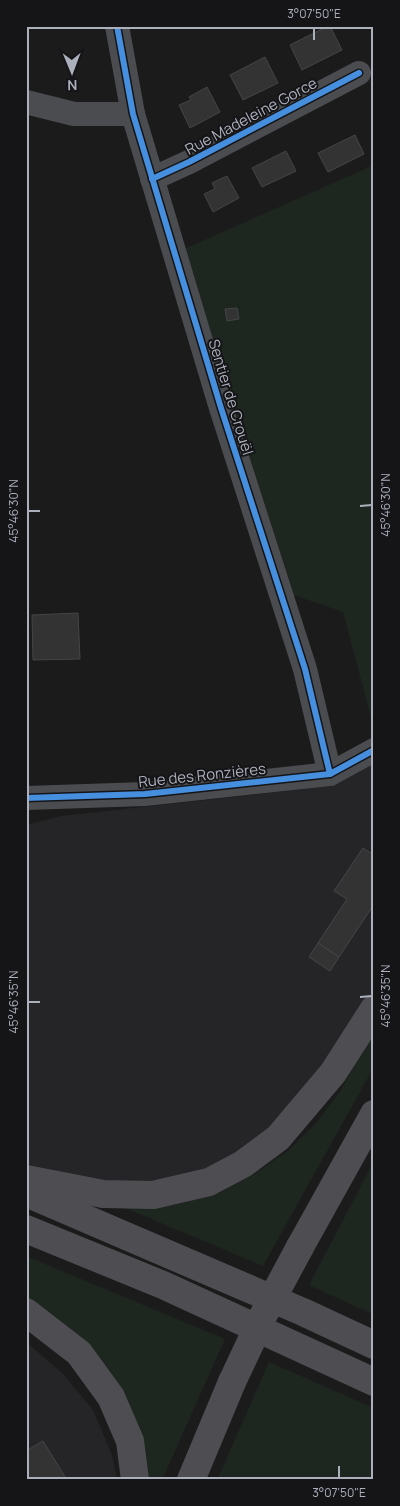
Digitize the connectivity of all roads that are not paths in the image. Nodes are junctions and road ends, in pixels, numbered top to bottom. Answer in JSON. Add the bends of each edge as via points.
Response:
{"nodes":[{"id":1,"x":118,"y":26,"type":"edge"},
{"id":2,"x":359,"y":73,"type":"dead end"},
{"id":3,"x":26,"y":102,"type":"edge"},
{"id":4,"x":133,"y":114,"type":"junction"},
{"id":5,"x":152,"y":179,"type":"junction"},
{"id":6,"x":374,"y":750,"type":"edge"},
{"id":7,"x":330,"y":774,"type":"junction"},
{"id":8,"x":26,"y":798,"type":"edge"},
{"id":9,"x":374,"y":1009,"type":"edge"},
{"id":10,"x":374,"y":1114,"type":"edge"},
{"id":11,"x":26,"y":1179,"type":"edge"},
{"id":12,"x":26,"y":1193,"type":"edge"},
{"id":13,"x":26,"y":1229,"type":"edge"},
{"id":14,"x":26,"y":1312,"type":"edge"},
{"id":15,"x":374,"y":1345,"type":"edge"},
{"id":16,"x":374,"y":1382,"type":"edge"},
{"id":17,"x":135,"y":1480,"type":"edge"},
{"id":18,"x":191,"y":1480,"type":"edge"}],
"edges":[{"from":1,"to":4,"type":"street","name":"Sentier de Crouël"},
{"from":2,"to":5,"type":"street","name":"Rue Madeleine Gorce"},
{"from":3,"to":4,"type":"street","via":[[74,114]]},
{"from":4,"to":5,"type":"street","name":"Sentier de Crouël"},
{"from":5,"to":7,"type":"street","name":"Sentier de Crouël","via":[[220,408],[305,669]]},
{"from":6,"to":7,"type":"street","name":"Rue des Ronzières"},
{"from":7,"to":8,"type":"street","name":"Rue des Ronzières","via":[[145,794]]},
{"from":9,"to":11,"type":"highway","via":[[333,1073],[278,1138],[243,1164],[209,1182],[153,1196],[103,1194]]},
{"from":10,"to":18,"type":"highway","bridge":true,"via":[[264,1314]]},
{"from":12,"to":15,"type":"highway"},
{"from":13,"to":16,"type":"highway","via":[[163,1285]]},
{"from":14,"to":17,"type":"highway","via":[[79,1353],[111,1397],[130,1441]]}]}
